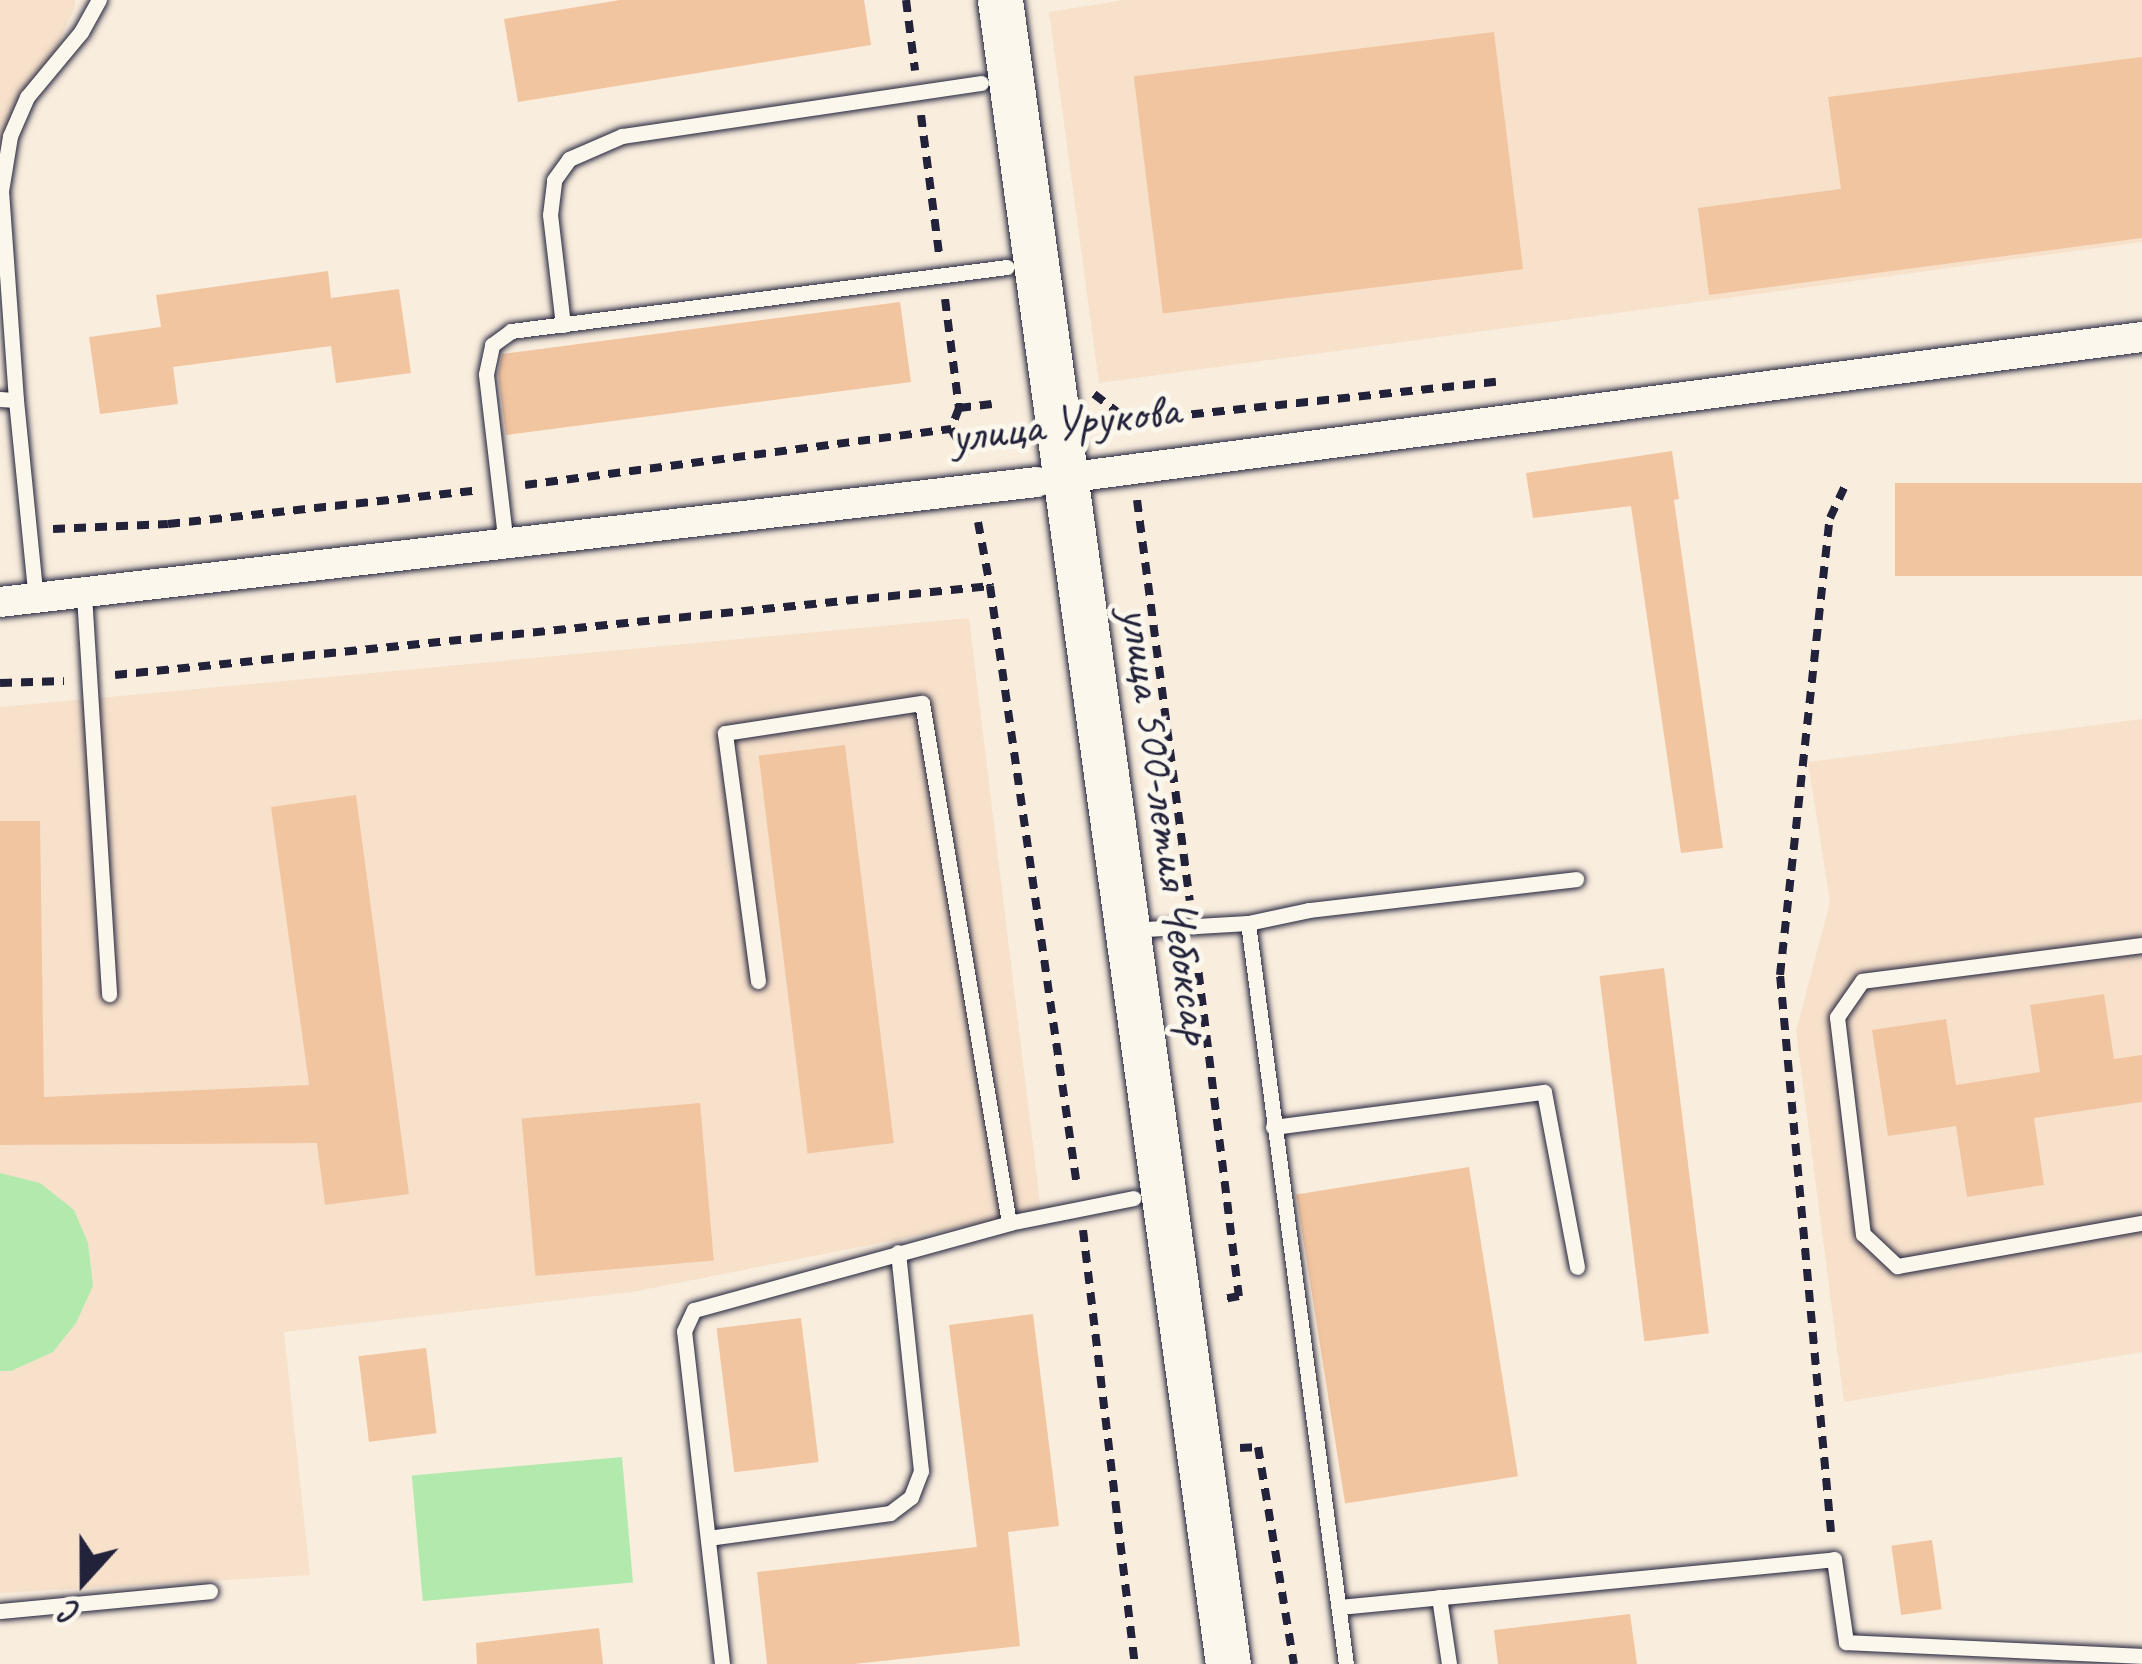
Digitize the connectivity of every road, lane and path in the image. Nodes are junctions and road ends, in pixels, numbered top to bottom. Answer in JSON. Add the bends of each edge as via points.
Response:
{"nodes":[{"id":1,"x":99,"y":0,"type":"edge"},
{"id":2,"x":906,"y":0,"type":"edge"},
{"id":3,"x":991,"y":2,"type":"edge"},
{"id":4,"x":996,"y":80,"type":"junction"},
{"id":5,"x":918,"y":92,"type":"junction"},
{"id":6,"x":1007,"y":267,"type":"junction"},
{"id":7,"x":942,"y":274,"type":"junction"},
{"id":8,"x":563,"y":325,"type":"junction"},
{"id":9,"x":2142,"y":337,"type":"edge"},
{"id":10,"x":1081,"y":393,"type":"dead end"},
{"id":11,"x":8,"y":400,"type":"edge"},
{"id":12,"x":992,"y":404,"type":"dead end"},
{"id":13,"x":959,"y":408,"type":"junction"},
{"id":14,"x":1129,"y":421,"type":"dead end"},
{"id":15,"x":967,"y":456,"type":"dead end"},
{"id":16,"x":1051,"y":480,"type":"junction"},
{"id":17,"x":1135,"y":486,"type":"dead end"},
{"id":18,"x":977,"y":518,"type":"dead end"},
{"id":19,"x":506,"y":545,"type":"junction"},
{"id":20,"x":989,"y":586,"type":"junction"},
{"id":21,"x":84,"y":595,"type":"junction"},
{"id":22,"x":36,"y":601,"type":"junction"},
{"id":23,"x":0,"y":602,"type":"edge"},
{"id":24,"x":90,"y":678,"type":"junction"},
{"id":25,"x":0,"y":683,"type":"edge"},
{"id":26,"x":1576,"y":879,"type":"dead end"},
{"id":27,"x":1248,"y":923,"type":"junction"},
{"id":28,"x":1193,"y":925,"type":"junction"},
{"id":29,"x":1112,"y":932,"type":"junction"},
{"id":30,"x":2142,"y":945,"type":"edge"},
{"id":31,"x":758,"y":981,"type":"dead end"},
{"id":32,"x":109,"y":994,"type":"dead end"},
{"id":33,"x":1273,"y":1126,"type":"junction"},
{"id":34,"x":1148,"y":1196,"type":"junction"},
{"id":35,"x":1079,"y":1205,"type":"junction"},
{"id":36,"x":1009,"y":1223,"type":"junction"},
{"id":37,"x":2142,"y":1223,"type":"edge"},
{"id":38,"x":898,"y":1252,"type":"junction"},
{"id":39,"x":1577,"y":1267,"type":"dead end"},
{"id":40,"x":1221,"y":1320,"type":"dead end"},
{"id":41,"x":1233,"y":1427,"type":"dead end"},
{"id":42,"x":708,"y":1538,"type":"junction"},
{"id":43,"x":210,"y":1591,"type":"dead end"},
{"id":44,"x":1439,"y":1597,"type":"junction"},
{"id":45,"x":1339,"y":1607,"type":"junction"},
{"id":46,"x":0,"y":1611,"type":"edge"},
{"id":47,"x":2142,"y":1656,"type":"edge"},
{"id":48,"x":1213,"y":1663,"type":"edge"},
{"id":49,"x":722,"y":1664,"type":"edge"},
{"id":50,"x":1135,"y":1664,"type":"edge"},
{"id":51,"x":1294,"y":1664,"type":"edge"},
{"id":52,"x":1346,"y":1664,"type":"edge"},
{"id":53,"x":1449,"y":1664,"type":"edge"}],
"edges":[{"from":1,"to":11,"type":"lane","via":[[27,97],[10,136],[1,190]]},
{"from":2,"to":5,"type":"path"},
{"from":3,"to":4,"type":"street","name":"улица 500-летия Чебоксар"},
{"from":4,"to":5,"type":"lane"},
{"from":4,"to":6,"type":"street","name":"улица 500-летия Чебоксар"},
{"from":4,"to":16,"type":"street","name":"улица 500-летия Чебоксар"},
{"from":5,"to":7,"type":"path"},
{"from":5,"to":8,"type":"lane","via":[[622,136],[569,159],[554,180],[550,215]]},
{"from":6,"to":7,"type":"lane"},
{"from":6,"to":16,"type":"street","name":"улица 500-летия Чебоксар"},
{"from":7,"to":8,"type":"lane"},
{"from":7,"to":13,"type":"path"},
{"from":8,"to":19,"type":"lane","via":[[511,331],[492,344],[486,374]]},
{"from":9,"to":16,"type":"street","name":"улица Урукова"},
{"from":10,"to":14,"type":"path","via":[[1092,392]]},
{"from":11,"to":22,"type":"lane"},
{"from":12,"to":13,"type":"path"},
{"from":13,"to":15,"type":"path","via":[[951,429]]},
{"from":16,"to":19,"type":"street","name":"улица Урукова"},
{"from":16,"to":29,"type":"street","name":"улица 500-летия Чебоксар"},
{"from":17,"to":28,"type":"path"},
{"from":18,"to":20,"type":"path"},
{"from":19,"to":21,"type":"street","name":"улица Урукова"},
{"from":20,"to":24,"type":"path"},
{"from":20,"to":35,"type":"path"},
{"from":21,"to":22,"type":"street","name":"улица Урукова"},
{"from":21,"to":24,"type":"lane"},
{"from":22,"to":23,"type":"street","name":"улица Урукова"},
{"from":24,"to":25,"type":"path"},
{"from":24,"to":32,"type":"lane"},
{"from":26,"to":27,"type":"lane"},
{"from":27,"to":28,"type":"lane"},
{"from":27,"to":33,"type":"lane"},
{"from":28,"to":29,"type":"lane"},
{"from":28,"to":40,"type":"path","via":[[1239,1296],[1219,1299]]},
{"from":29,"to":34,"type":"street","name":"улица 500-летия Чебоксар"},
{"from":30,"to":37,"type":"lane","via":[[1862,981],[1837,1018],[1863,1234],[1897,1266]]},
{"from":31,"to":36,"type":"lane","via":[[725,733],[922,703]]},
{"from":33,"to":39,"type":"lane","via":[[1544,1092]]},
{"from":33,"to":45,"type":"lane"},
{"from":34,"to":35,"type":"lane"},
{"from":34,"to":48,"type":"street","name":"улица 500-летия Чебоксар"},
{"from":35,"to":36,"type":"lane"},
{"from":35,"to":50,"type":"path"},
{"from":36,"to":38,"type":"lane"},
{"from":38,"to":42,"type":"lane","via":[[694,1310],[684,1331]]},
{"from":38,"to":42,"type":"lane","via":[[921,1471],[911,1497],[890,1513]]},
{"from":41,"to":51,"type":"path","via":[[1236,1448],[1258,1447]]},
{"from":42,"to":49,"type":"lane"},
{"from":43,"to":46,"type":"lane"},
{"from":44,"to":45,"type":"lane"},
{"from":44,"to":47,"type":"lane","via":[[1834,1559],[1846,1642]]},
{"from":44,"to":53,"type":"lane"},
{"from":45,"to":52,"type":"lane"}]}
